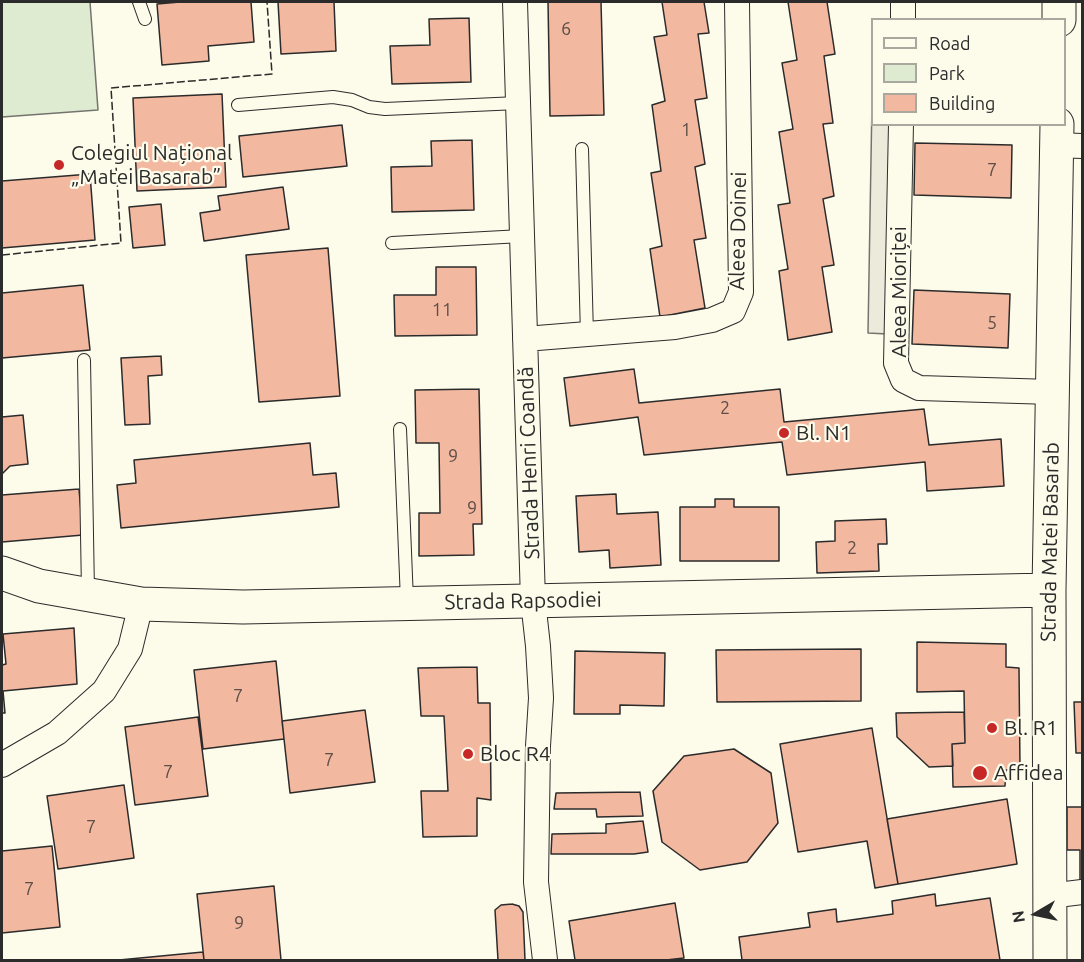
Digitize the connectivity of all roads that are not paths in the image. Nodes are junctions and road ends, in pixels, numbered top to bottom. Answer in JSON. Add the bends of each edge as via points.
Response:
{"nodes":[{"id":1,"x":139,"y":2,"type":"edge"},
{"id":2,"x":515,"y":2,"type":"edge"},
{"id":3,"x":736,"y":2,"type":"edge"},
{"id":4,"x":903,"y":2,"type":"edge"},
{"id":5,"x":1059,"y":2,"type":"edge"},
{"id":6,"x":145,"y":18,"type":"dead end"},
{"id":7,"x":903,"y":18,"type":"edge"},
{"id":8,"x":1059,"y":18,"type":"edge"},
{"id":9,"x":518,"y":103,"type":"junction"},
{"id":10,"x":238,"y":105,"type":"dead end"},
{"id":11,"x":901,"y":126,"type":"edge"},
{"id":12,"x":1065,"y":138,"type":"edge"},
{"id":13,"x":582,"y":149,"type":"dead end"},
{"id":14,"x":522,"y":236,"type":"junction"},
{"id":15,"x":392,"y":243,"type":"dead end"},
{"id":16,"x":587,"y":334,"type":"junction"},
{"id":17,"x":525,"y":339,"type":"junction"},
{"id":18,"x":84,"y":360,"type":"dead end"},
{"id":19,"x":1052,"y":392,"type":"junction"},
{"id":20,"x":400,"y":429,"type":"dead end"},
{"id":21,"x":2,"y":573,"type":"edge"},
{"id":22,"x":1049,"y":590,"type":"junction"},
{"id":23,"x":88,"y":596,"type":"junction"},
{"id":24,"x":533,"y":601,"type":"junction"},
{"id":25,"x":407,"y":603,"type":"junction"},
{"id":26,"x":141,"y":604,"type":"junction"},
{"id":27,"x":2,"y":765,"type":"edge"},
{"id":28,"x":1083,"y":892,"type":"edge"},
{"id":29,"x":1049,"y":896,"type":"junction"},
{"id":30,"x":545,"y":960,"type":"edge"},
{"id":31,"x":1050,"y":960,"type":"edge"}],
"edges":[{"from":1,"to":6,"type":"lane"},
{"from":2,"to":9,"type":"street","name":"Strada Henri Coandă"},
{"from":3,"to":16,"type":"street","name":"Aleea Doinei","via":[[741,292],[733,311],[712,320],[675,327]]},
{"from":4,"to":7,"type":"street"},
{"from":5,"to":8,"type":"street"},
{"from":9,"to":10,"type":"lane","via":[[385,109],[333,97]]},
{"from":9,"to":14,"type":"street","name":"Strada Henri Coandă"},
{"from":11,"to":19,"type":"street","name":"Aleea Mioriței","via":[[896,363],[903,380],[919,388]]},
{"from":12,"to":19,"type":"street","name":"Strada Matei Basarab"},
{"from":13,"to":16,"type":"lane"},
{"from":14,"to":15,"type":"lane"},
{"from":14,"to":17,"type":"street","name":"Strada Henri Coandă"},
{"from":16,"to":17,"type":"street","name":"Aleea Doinei"},
{"from":17,"to":24,"type":"street","name":"Strada Henri Coandă"},
{"from":18,"to":23,"type":"lane"},
{"from":19,"to":22,"type":"street","name":"Strada Matei Basarab"},
{"from":20,"to":25,"type":"lane"},
{"from":21,"to":23,"type":"street","name":"Strada Rapsodiei"},
{"from":22,"to":24,"type":"street","name":"Strada Rapsodiei"},
{"from":22,"to":29,"type":"street","name":"Strada Matei Basarab"},
{"from":23,"to":26,"type":"street","name":"Strada Rapsodiei"},
{"from":24,"to":25,"type":"street","name":"Strada Rapsodiei"},
{"from":24,"to":30,"type":"street","name":"Strada Henri Coandă","via":[[541,698],[536,882]]},
{"from":25,"to":26,"type":"street","name":"Strada Rapsodiei","via":[[243,608]]},
{"from":26,"to":27,"type":"street","via":[[130,649],[104,691],[57,733]]},
{"from":28,"to":29,"type":"street"},
{"from":29,"to":31,"type":"street","name":"Strada Matei Basarab"}]}
